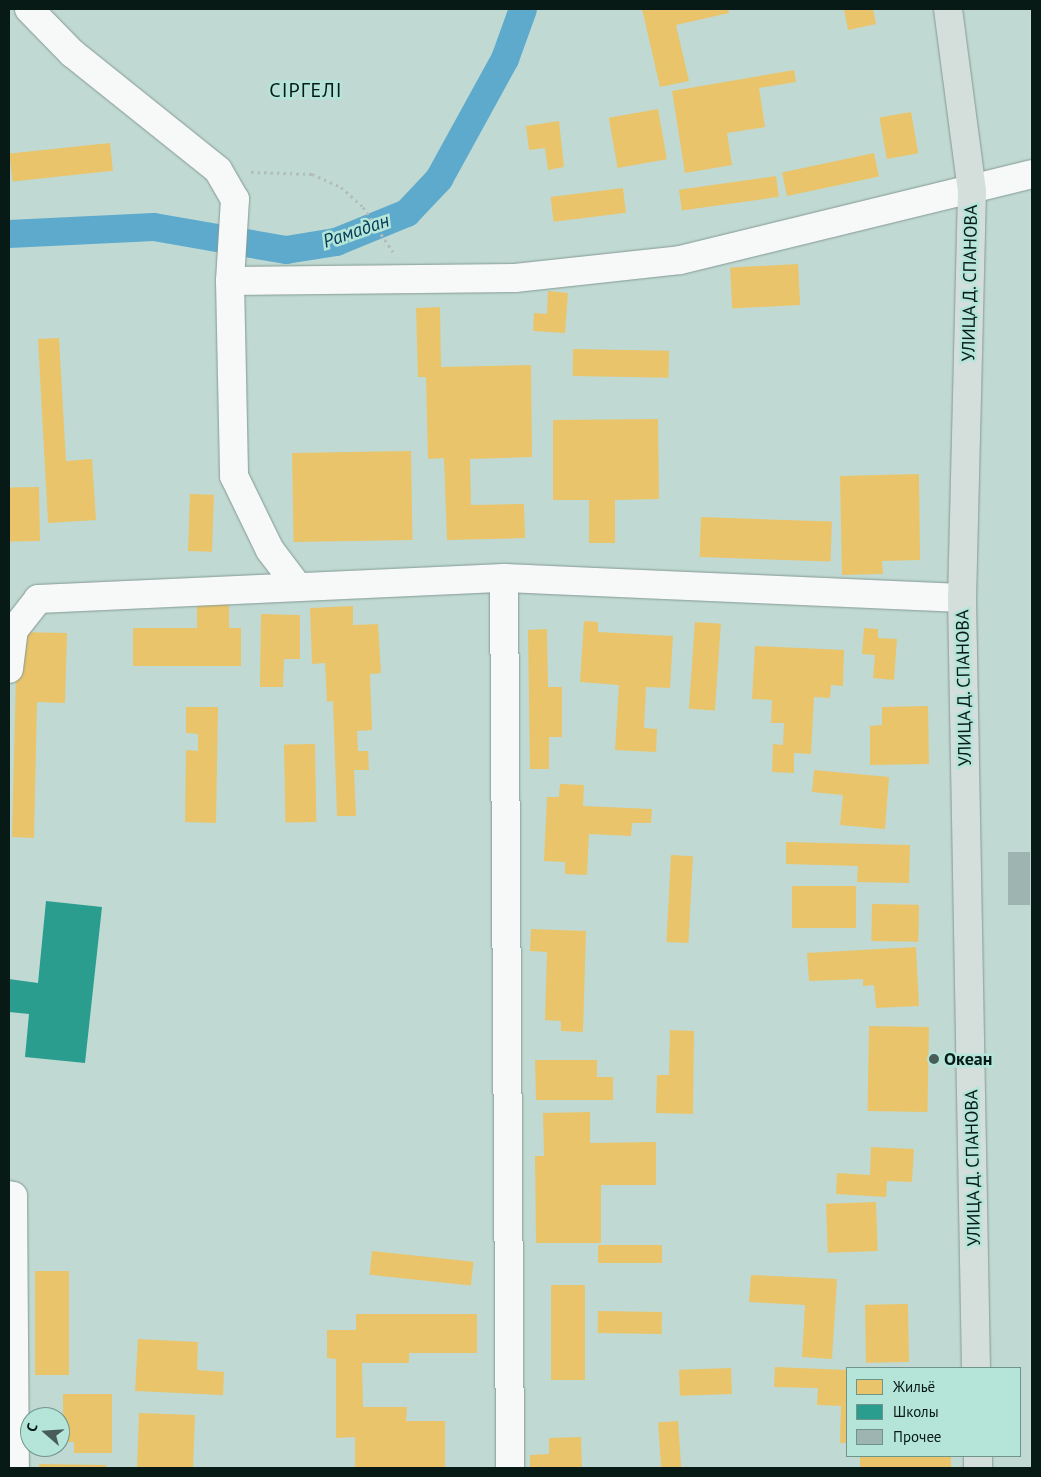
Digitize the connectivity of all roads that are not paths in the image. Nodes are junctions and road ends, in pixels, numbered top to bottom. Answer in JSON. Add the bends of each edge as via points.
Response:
{"nodes":[{"id":1,"x":29,"y":9,"type":"edge"},
{"id":2,"x":948,"y":9,"type":"edge"},
{"id":3,"x":1032,"y":174,"type":"edge"},
{"id":4,"x":972,"y":190,"type":"junction"},
{"id":5,"x":230,"y":281,"type":"junction"},
{"id":6,"x":504,"y":578,"type":"junction"},
{"id":7,"x":298,"y":587,"type":"junction"},
{"id":8,"x":962,"y":598,"type":"junction"},
{"id":9,"x":9,"y":669,"type":"edge"},
{"id":10,"x":9,"y":1195,"type":"edge"},
{"id":11,"x":976,"y":1367,"type":"edge"},
{"id":12,"x":15,"y":1468,"type":"edge"},
{"id":13,"x":510,"y":1468,"type":"edge"}],
"edges":[{"from":1,"to":5,"type":"street","via":[[72,52],[218,170],[235,199]]},
{"from":2,"to":4,"type":"main road","name":"УЛИЦА Д. СПАНОВА"},
{"from":3,"to":4,"type":"street"},
{"from":4,"to":5,"type":"street","via":[[680,260],[515,278]]},
{"from":4,"to":8,"type":"main road","name":"УЛИЦА Д. СПАНОВА"},
{"from":5,"to":7,"type":"street","via":[[234,476],[270,550]]},
{"from":6,"to":7,"type":"street"},
{"from":6,"to":8,"type":"street"},
{"from":6,"to":13,"type":"street"},
{"from":7,"to":9,"type":"street","via":[[38,599],[14,630]]},
{"from":8,"to":11,"type":"main road","name":"УЛИЦА Д. СПАНОВА"},
{"from":10,"to":12,"type":"street","via":[[13,1196]]}]}
